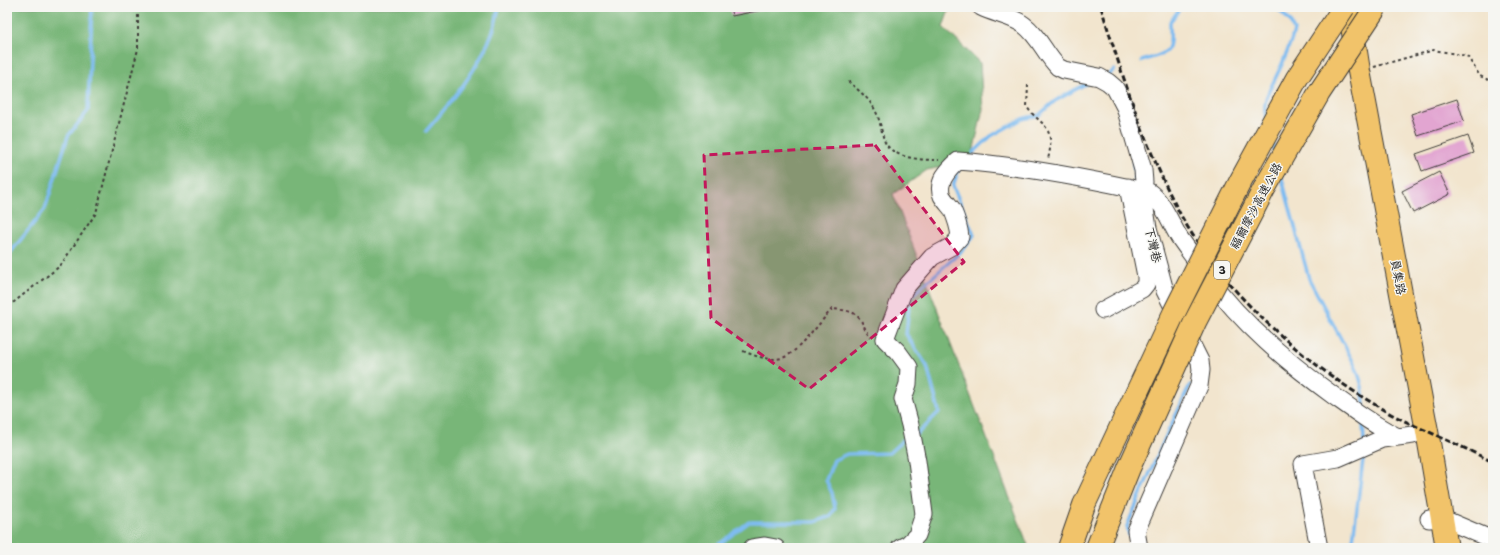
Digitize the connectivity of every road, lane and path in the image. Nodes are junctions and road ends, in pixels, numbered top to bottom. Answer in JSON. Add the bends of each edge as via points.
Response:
{"nodes":[{"id":1,"x":138,"y":7,"type":"edge"},
{"id":2,"x":982,"y":7,"type":"edge"},
{"id":3,"x":1337,"y":7,"type":"edge"},
{"id":4,"x":1344,"y":7,"type":"edge"},
{"id":5,"x":1349,"y":7,"type":"edge"},
{"id":6,"x":1376,"y":7,"type":"edge"},
{"id":7,"x":1359,"y":71,"type":"junction"},
{"id":8,"x":848,"y":81,"type":"dead end"},
{"id":9,"x":1493,"y":82,"type":"edge"},
{"id":10,"x":1028,"y":85,"type":"dead end"},
{"id":11,"x":958,"y":161,"type":"junction"},
{"id":12,"x":1044,"y":171,"type":"junction"},
{"id":13,"x":1135,"y":189,"type":"junction"},
{"id":14,"x":7,"y":304,"type":"edge"},
{"id":15,"x":1103,"y":310,"type":"dead end"},
{"id":16,"x":885,"y":339,"type":"junction"},
{"id":17,"x":743,"y":351,"type":"dead end"},
{"id":18,"x":1405,"y":436,"type":"junction"},
{"id":19,"x":1435,"y":518,"type":"junction"},
{"id":20,"x":1493,"y":540,"type":"edge"},
{"id":21,"x":752,"y":548,"type":"edge"},
{"id":22,"x":776,"y":548,"type":"edge"},
{"id":23,"x":900,"y":548,"type":"edge"},
{"id":24,"x":1069,"y":548,"type":"edge"},
{"id":25,"x":1098,"y":548,"type":"edge"},
{"id":26,"x":1140,"y":548,"type":"edge"},
{"id":27,"x":1318,"y":548,"type":"edge"},
{"id":28,"x":1434,"y":548,"type":"edge"},
{"id":29,"x":1447,"y":548,"type":"edge"}],
"edges":[{"from":1,"to":14,"type":"path","via":[[138,49],[96,212],[60,266],[14,302]]},
{"from":2,"to":13,"type":"street","name":"下灣巷","via":[[1025,26],[1058,67],[1104,79],[1115,88],[1125,108],[1143,170],[1144,182]]},
{"from":3,"to":18,"type":"main road","name":"員集路"},
{"from":4,"to":24,"type":"main road","name":"福爾摩沙高速公路","number":"3","bridge":true,"via":[[1297,78],[1238,187],[1174,313],[1084,505]]},
{"from":5,"to":7,"type":"main road","name":"員集路"},
{"from":6,"to":25,"type":"main road","name":"福爾摩沙高速公路","number":"3","bridge":true,"via":[[1320,93],[1264,189],[1198,315],[1129,468]]},
{"from":7,"to":9,"type":"path","via":[[1434,50],[1467,56],[1480,76]]},
{"from":7,"to":19,"type":"main road","name":"員集路","via":[[1426,423]]},
{"from":8,"to":11,"type":"path","via":[[876,111],[885,142],[900,155],[928,160]]},
{"from":10,"to":12,"type":"path","via":[[1027,107],[1045,126],[1050,138],[1050,151]]},
{"from":11,"to":12,"type":"street"},
{"from":11,"to":16,"type":"street","via":[[947,171],[941,183],[942,195],[952,209],[960,237],[952,246],[932,257],[904,289]]},
{"from":12,"to":13,"type":"street"},
{"from":13,"to":15,"type":"street","via":[[1146,284]]},
{"from":13,"to":18,"type":"street","via":[[1155,196],[1208,278],[1270,346],[1354,411],[1372,423]]},
{"from":13,"to":26,"type":"street","name":"下灣巷","via":[[1164,291],[1197,352],[1202,370],[1199,386],[1136,531]]},
{"from":16,"to":17,"type":"path","via":[[872,338],[859,317],[852,312],[832,309],[794,351],[783,358],[757,357]]},
{"from":16,"to":23,"type":"street","via":[[909,367],[908,384],[903,399],[917,461],[924,514],[917,535]]},
{"from":18,"to":19,"type":"main road","name":"員集路"},
{"from":18,"to":27,"type":"street","via":[[1382,439],[1338,458],[1303,464]]},
{"from":19,"to":20,"type":"street"},
{"from":19,"to":28,"type":"main road","name":"員集路"},
{"from":19,"to":29,"type":"main road","name":"員集路"},
{"from":21,"to":22,"type":"street"}]}
